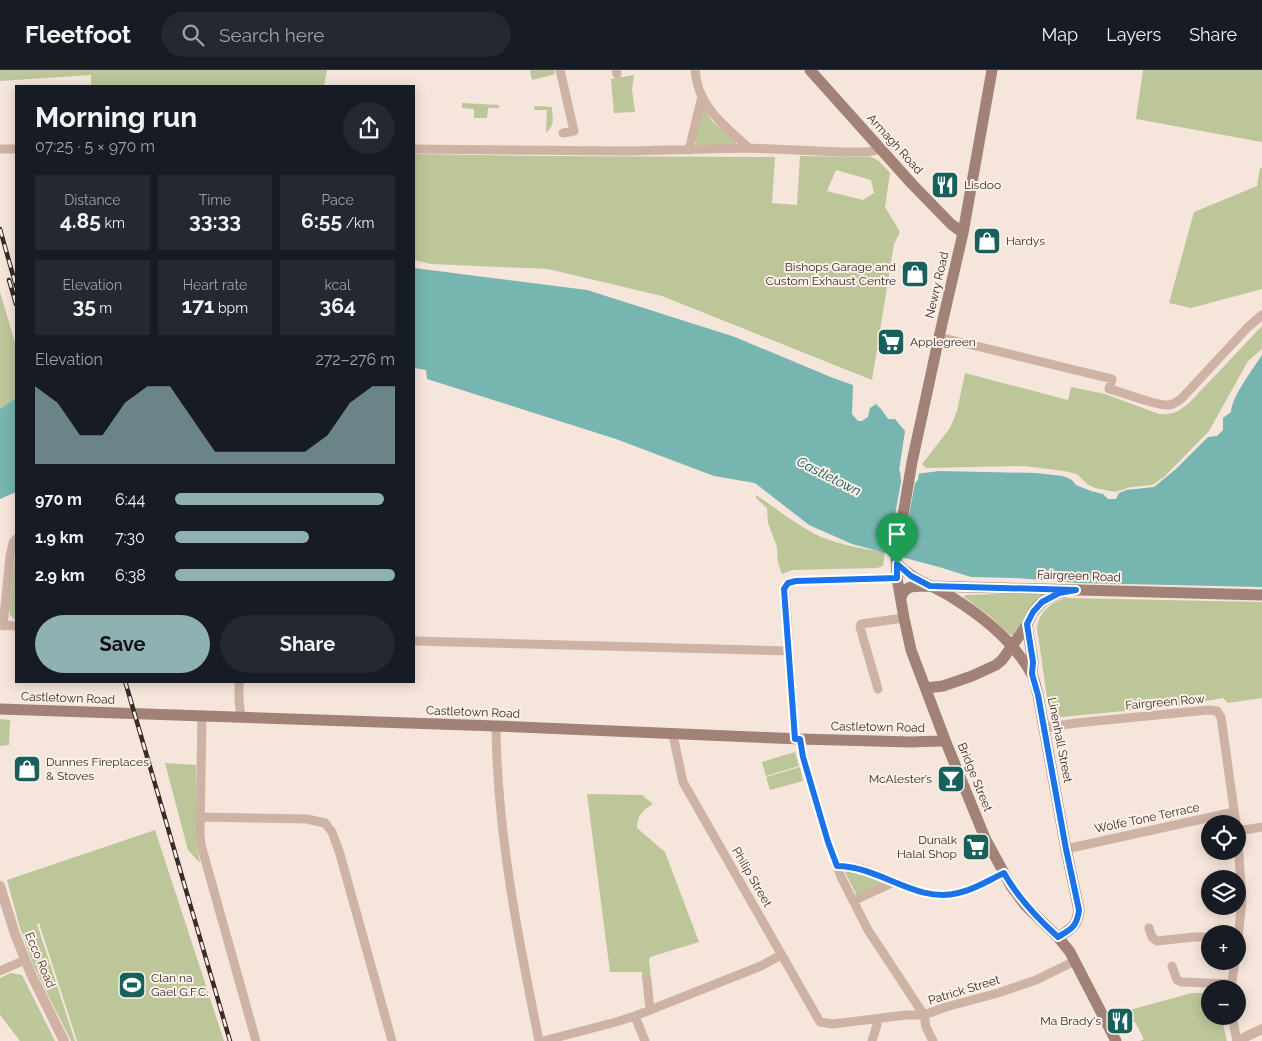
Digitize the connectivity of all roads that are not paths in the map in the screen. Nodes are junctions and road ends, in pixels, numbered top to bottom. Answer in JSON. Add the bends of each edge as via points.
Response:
{"nodes":[{"id":1,"x":560,"y":70,"type":"edge"},
{"id":2,"x":695,"y":70,"type":"edge"},
{"id":3,"x":810,"y":70,"type":"edge"},
{"id":4,"x":992,"y":70,"type":"edge"},
{"id":5,"x":702,"y":96,"type":"junction"},
{"id":6,"x":563,"y":133,"type":"dead end"},
{"id":7,"x":750,"y":148,"type":"junction"},
{"id":8,"x":0,"y":149,"type":"edge"},
{"id":9,"x":15,"y":149,"type":"edge"},
{"id":10,"x":415,"y":149,"type":"edge"},
{"id":11,"x":881,"y":149,"type":"junction"},
{"id":12,"x":689,"y":150,"type":"junction"},
{"id":13,"x":963,"y":233,"type":"junction"},
{"id":14,"x":1262,"y":315,"type":"edge"},
{"id":15,"x":939,"y":337,"type":"junction"},
{"id":16,"x":15,"y":540,"type":"edge"},
{"id":17,"x":896,"y":560,"type":"junction"},
{"id":18,"x":897,"y":578,"type":"junction"},
{"id":19,"x":930,"y":586,"type":"junction"},
{"id":20,"x":1076,"y":590,"type":"junction"},
{"id":21,"x":1262,"y":595,"type":"edge"},
{"id":22,"x":901,"y":598,"type":"junction"},
{"id":23,"x":904,"y":618,"type":"junction"},
{"id":24,"x":1027,"y":624,"type":"junction"},
{"id":25,"x":1,"y":626,"type":"edge"},
{"id":26,"x":15,"y":626,"type":"edge"},
{"id":27,"x":415,"y":641,"type":"edge"},
{"id":28,"x":1011,"y":647,"type":"junction"},
{"id":29,"x":788,"y":651,"type":"junction"},
{"id":30,"x":1032,"y":674,"type":"junction"},
{"id":31,"x":239,"y":683,"type":"edge"},
{"id":32,"x":926,"y":688,"type":"junction"},
{"id":33,"x":878,"y":689,"type":"dead end"},
{"id":34,"x":0,"y":709,"type":"edge"},
{"id":35,"x":202,"y":715,"type":"junction"},
{"id":36,"x":241,"y":717,"type":"junction"},
{"id":37,"x":496,"y":726,"type":"junction"},
{"id":38,"x":1044,"y":728,"type":"junction"},
{"id":39,"x":674,"y":734,"type":"junction"},
{"id":40,"x":798,"y":739,"type":"junction"},
{"id":41,"x":945,"y":740,"type":"junction"},
{"id":42,"x":1234,"y":812,"type":"junction"},
{"id":43,"x":1234,"y":815,"type":"edge"},
{"id":44,"x":200,"y":817,"type":"junction"},
{"id":45,"x":1262,"y":827,"type":"edge"},
{"id":46,"x":1246,"y":830,"type":"edge"},
{"id":47,"x":1066,"y":849,"type":"junction"},
{"id":48,"x":1239,"y":860,"type":"edge"},
{"id":49,"x":837,"y":866,"type":"junction"},
{"id":50,"x":1004,"y":873,"type":"junction"},
{"id":51,"x":894,"y":882,"type":"junction"},
{"id":52,"x":0,"y":886,"type":"edge"},
{"id":53,"x":853,"y":901,"type":"junction"},
{"id":54,"x":1239,"y":925,"type":"edge"},
{"id":55,"x":1149,"y":928,"type":"dead end"},
{"id":56,"x":1058,"y":937,"type":"junction"},
{"id":57,"x":1201,"y":937,"type":"edge"},
{"id":58,"x":782,"y":955,"type":"junction"},
{"id":59,"x":25,"y":960,"type":"junction"},
{"id":60,"x":1075,"y":962,"type":"junction"},
{"id":61,"x":1172,"y":966,"type":"dead end"},
{"id":62,"x":0,"y":971,"type":"edge"},
{"id":63,"x":647,"y":980,"type":"dead end"},
{"id":64,"x":1201,"y":984,"type":"edge"},
{"id":65,"x":650,"y":1010,"type":"junction"},
{"id":66,"x":924,"y":1015,"type":"junction"},
{"id":67,"x":636,"y":1016,"type":"junction"},
{"id":68,"x":876,"y":1019,"type":"junction"},
{"id":69,"x":825,"y":1023,"type":"joint"},
{"id":70,"x":1234,"y":1025,"type":"edge"},
{"id":71,"x":1262,"y":1029,"type":"edge"},
{"id":72,"x":64,"y":1041,"type":"edge"},
{"id":73,"x":256,"y":1041,"type":"edge"},
{"id":74,"x":392,"y":1041,"type":"edge"},
{"id":75,"x":541,"y":1041,"type":"edge"},
{"id":76,"x":645,"y":1041,"type":"edge"},
{"id":77,"x":872,"y":1041,"type":"edge"},
{"id":78,"x":933,"y":1041,"type":"edge"},
{"id":79,"x":1116,"y":1041,"type":"edge"},
{"id":80,"x":1237,"y":1041,"type":"edge"}],
"edges":[{"from":1,"to":6,"type":"street","via":[[574,131]]},
{"from":2,"to":5,"type":"street"},
{"from":3,"to":11,"type":"main road","name":"Armagh Road"},
{"from":4,"to":13,"type":"main road","name":"Newry Road"},
{"from":5,"to":7,"type":"street","via":[[721,123]]},
{"from":5,"to":12,"type":"street"},
{"from":7,"to":11,"type":"street","via":[[840,152]]},
{"from":7,"to":12,"type":"street"},
{"from":8,"to":9,"type":"street"},
{"from":10,"to":12,"type":"street"},
{"from":11,"to":13,"type":"main road","name":"Armagh Road"},
{"from":13,"to":15,"type":"main road","name":"Newry Road"},
{"from":14,"to":15,"type":"street","via":[[1182,398],[1167,406],[1109,389],[1112,379]]},
{"from":15,"to":17,"type":"main road","name":"Newry Road","via":[[912,462]]},
{"from":16,"to":25,"type":"street"},
{"from":17,"to":18,"type":"main road","name":"Newry Road"},
{"from":17,"to":19,"type":"main road","via":[[911,576]]},
{"from":18,"to":22,"type":"main road","name":"Bridge Street"},
{"from":18,"to":29,"type":"street","via":[[788,583],[784,589]]},
{"from":19,"to":20,"type":"main road","name":"Fairgreen Road"},
{"from":19,"to":22,"type":"main road","name":"Fairgreen Road","via":[[907,588]]},
{"from":19,"to":28,"type":"main road","name":"Linenhall Street","via":[[972,611]]},
{"from":20,"to":21,"type":"main road","name":"Fairgreen Road"},
{"from":20,"to":24,"type":"main road","via":[[1059,593],[1042,602]]},
{"from":22,"to":23,"type":"main road","name":"Bridge Street"},
{"from":23,"to":32,"type":"main road","name":"Bridge Street","via":[[911,650]]},
{"from":23,"to":33,"type":"street","via":[[861,624]]},
{"from":24,"to":28,"type":"main road"},
{"from":24,"to":30,"type":"main road"},
{"from":25,"to":26,"type":"street"},
{"from":27,"to":29,"type":"street"},
{"from":28,"to":30,"type":"main road","name":"Linenhall Street"},
{"from":28,"to":32,"type":"main road","via":[[1002,660],[989,669],[943,686]]},
{"from":29,"to":40,"type":"street"},
{"from":30,"to":38,"type":"main road","name":"Linenhall Street"},
{"from":31,"to":36,"type":"street"},
{"from":32,"to":41,"type":"main road","name":"Bridge Street"},
{"from":34,"to":35,"type":"main road","name":"Castletown Road"},
{"from":35,"to":36,"type":"main road","name":"Castletown Road"},
{"from":35,"to":44,"type":"street"},
{"from":36,"to":37,"type":"main road","name":"Castletown Road"},
{"from":37,"to":39,"type":"main road","name":"Castletown Road"},
{"from":37,"to":75,"type":"street","via":[[500,806],[514,911]]},
{"from":38,"to":42,"type":"street","name":"Fairgreen Row","via":[[1217,711],[1221,717]]},
{"from":38,"to":47,"type":"main road","name":"Linenhall Street"},
{"from":39,"to":40,"type":"main road","name":"Castletown Road"},
{"from":39,"to":58,"type":"street","name":"Philip Street","via":[[683,782]]},
{"from":40,"to":41,"type":"main road","name":"Castletown Road"},
{"from":40,"to":49,"type":"street"},
{"from":41,"to":50,"type":"main road","name":"Bridge Street","via":[[984,838]]},
{"from":42,"to":43,"type":"street"},
{"from":42,"to":47,"type":"street","name":"Wolfe Tone Terrace"},
{"from":44,"to":73,"type":"street","via":[[203,858]]},
{"from":44,"to":74,"type":"street","via":[[307,818],[325,823],[340,854]]},
{"from":45,"to":46,"type":"street"},
{"from":47,"to":56,"type":"main road","name":"Linenhall Street","via":[[1079,910],[1078,920]]},
{"from":48,"to":54,"type":"street","via":[[1242,900]]},
{"from":49,"to":51,"type":"street","via":[[873,872]]},
{"from":49,"to":53,"type":"street"},
{"from":50,"to":51,"type":"street","via":[[958,894],[929,895]]},
{"from":50,"to":56,"type":"main road","name":"Bridge Street","via":[[1026,905]]},
{"from":51,"to":53,"type":"street"},
{"from":52,"to":59,"type":"street","name":"Ecco Road"},
{"from":53,"to":66,"type":"street","via":[[868,930]]},
{"from":55,"to":57,"type":"street","via":[[1157,941]]},
{"from":56,"to":60,"type":"main road","name":"Bridge Street"},
{"from":58,"to":65,"type":"street"},
{"from":58,"to":69,"type":"street","name":"Philip Street","via":[[817,1018]]},
{"from":59,"to":62,"type":"street"},
{"from":59,"to":72,"type":"street","name":"Ecco Road"},
{"from":60,"to":66,"type":"street","name":"Patrick Street","via":[[1036,980]]},
{"from":60,"to":79,"type":"main road","name":"Bridge Street"},
{"from":61,"to":64,"type":"street","via":[[1177,980]]},
{"from":63,"to":65,"type":"street"},
{"from":65,"to":67,"type":"street"},
{"from":66,"to":68,"type":"street","name":"Patrick Street"},
{"from":66,"to":78,"type":"street"},
{"from":67,"to":75,"type":"street"},
{"from":67,"to":76,"type":"street"},
{"from":68,"to":69,"type":"street","name":"Patrick Street"},
{"from":68,"to":77,"type":"street"},
{"from":70,"to":80,"type":"street"},
{"from":71,"to":80,"type":"street"}]}
